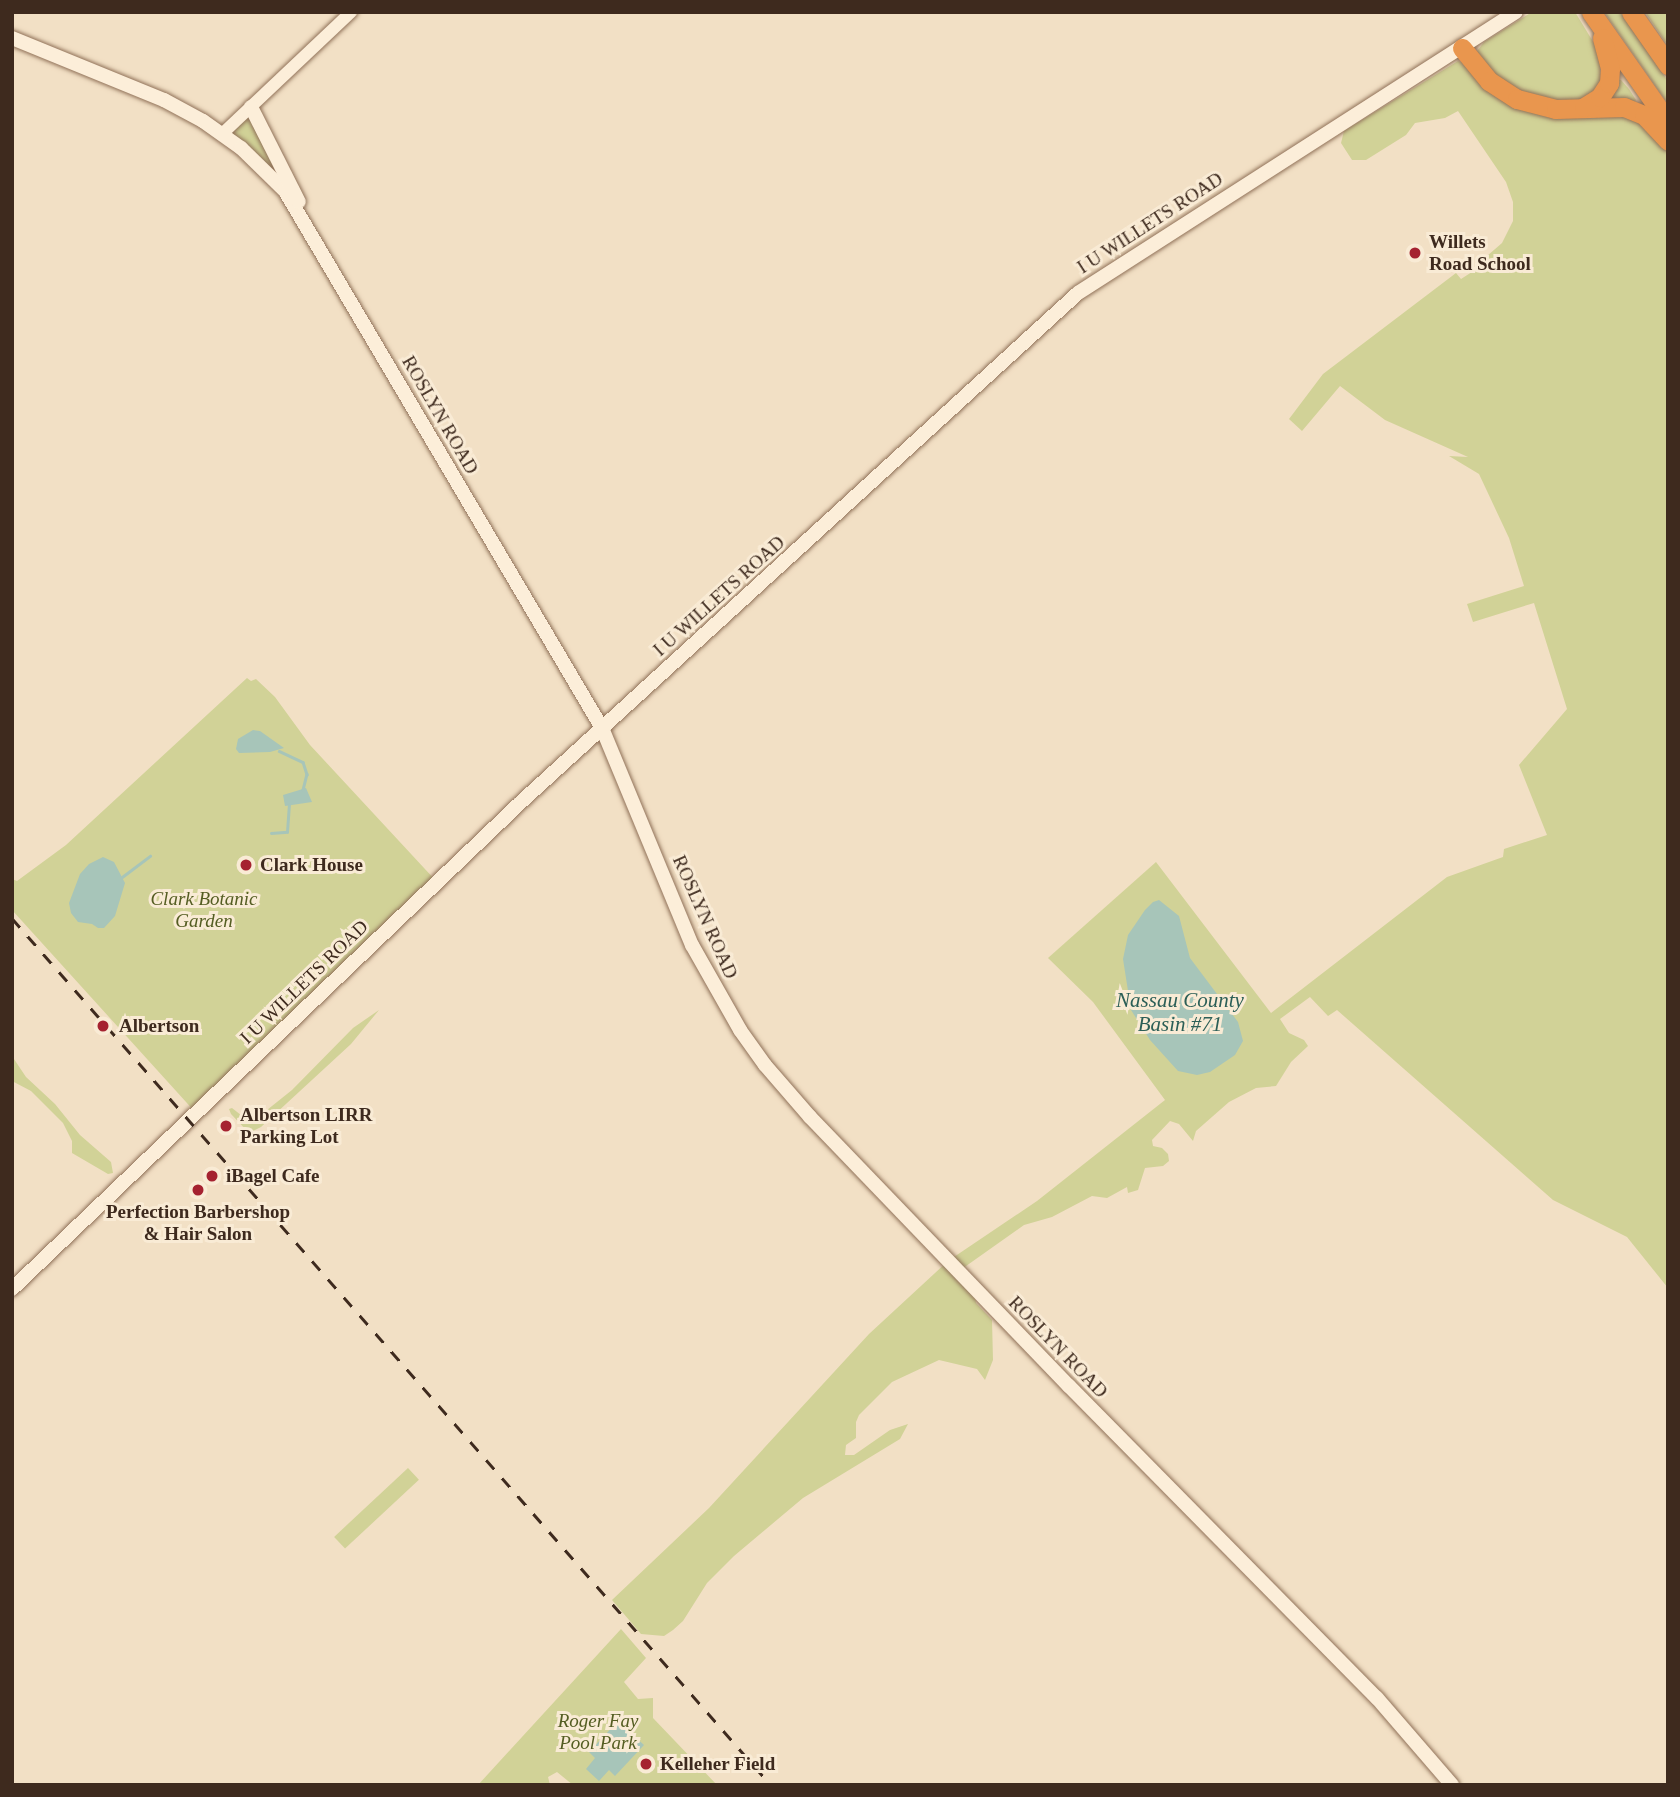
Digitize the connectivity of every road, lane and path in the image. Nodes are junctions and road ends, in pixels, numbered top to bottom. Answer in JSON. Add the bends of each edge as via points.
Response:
{"nodes":[{"id":1,"x":351,"y":12,"type":"edge"},
{"id":2,"x":1516,"y":12,"type":"edge"},
{"id":3,"x":1631,"y":12,"type":"edge"},
{"id":4,"x":1595,"y":18,"type":"edge"},
{"id":5,"x":12,"y":38,"type":"edge"},
{"id":6,"x":1462,"y":48,"type":"junction"},
{"id":7,"x":1668,"y":65,"type":"edge"},
{"id":8,"x":251,"y":107,"type":"junction"},
{"id":9,"x":1583,"y":108,"type":"junction"},
{"id":10,"x":1668,"y":122,"type":"edge"},
{"id":11,"x":222,"y":134,"type":"junction"},
{"id":12,"x":1668,"y":141,"type":"edge"},
{"id":13,"x":310,"y":229,"type":"junction"},
{"id":14,"x":602,"y":728,"type":"junction"},
{"id":15,"x":12,"y":1289,"type":"edge"},
{"id":16,"x":1452,"y":1785,"type":"edge"}],
"edges":[{"from":1,"to":8,"type":"street"},
{"from":2,"to":6,"type":"main road","name":"I U WILLETS ROAD"},
{"from":3,"to":7,"type":"highway"},
{"from":4,"to":9,"type":"highway","via":[[1610,78],[1600,97]]},
{"from":4,"to":10,"type":"highway"},
{"from":5,"to":11,"type":"main road","name":"ROSLYN ROAD","via":[[163,100]]},
{"from":6,"to":9,"type":"highway","via":[[1489,81],[1517,99],[1547,108]]},
{"from":6,"to":14,"type":"main road","name":"I U WILLETS ROAD","via":[[1078,293]]},
{"from":8,"to":11,"type":"street"},
{"from":8,"to":13,"type":"main road","via":[[282,163]]},
{"from":9,"to":12,"type":"highway","via":[[1632,109]]},
{"from":11,"to":13,"type":"main road","name":"ROSLYN ROAD","via":[[271,176]]},
{"from":13,"to":14,"type":"main road","name":"ROSLYN ROAD"},
{"from":14,"to":15,"type":"main road","name":"I U WILLETS ROAD"},
{"from":14,"to":16,"type":"main road","name":"ROSLYN ROAD","via":[[692,945],[765,1066],[1078,1395],[1377,1698]]}]}
